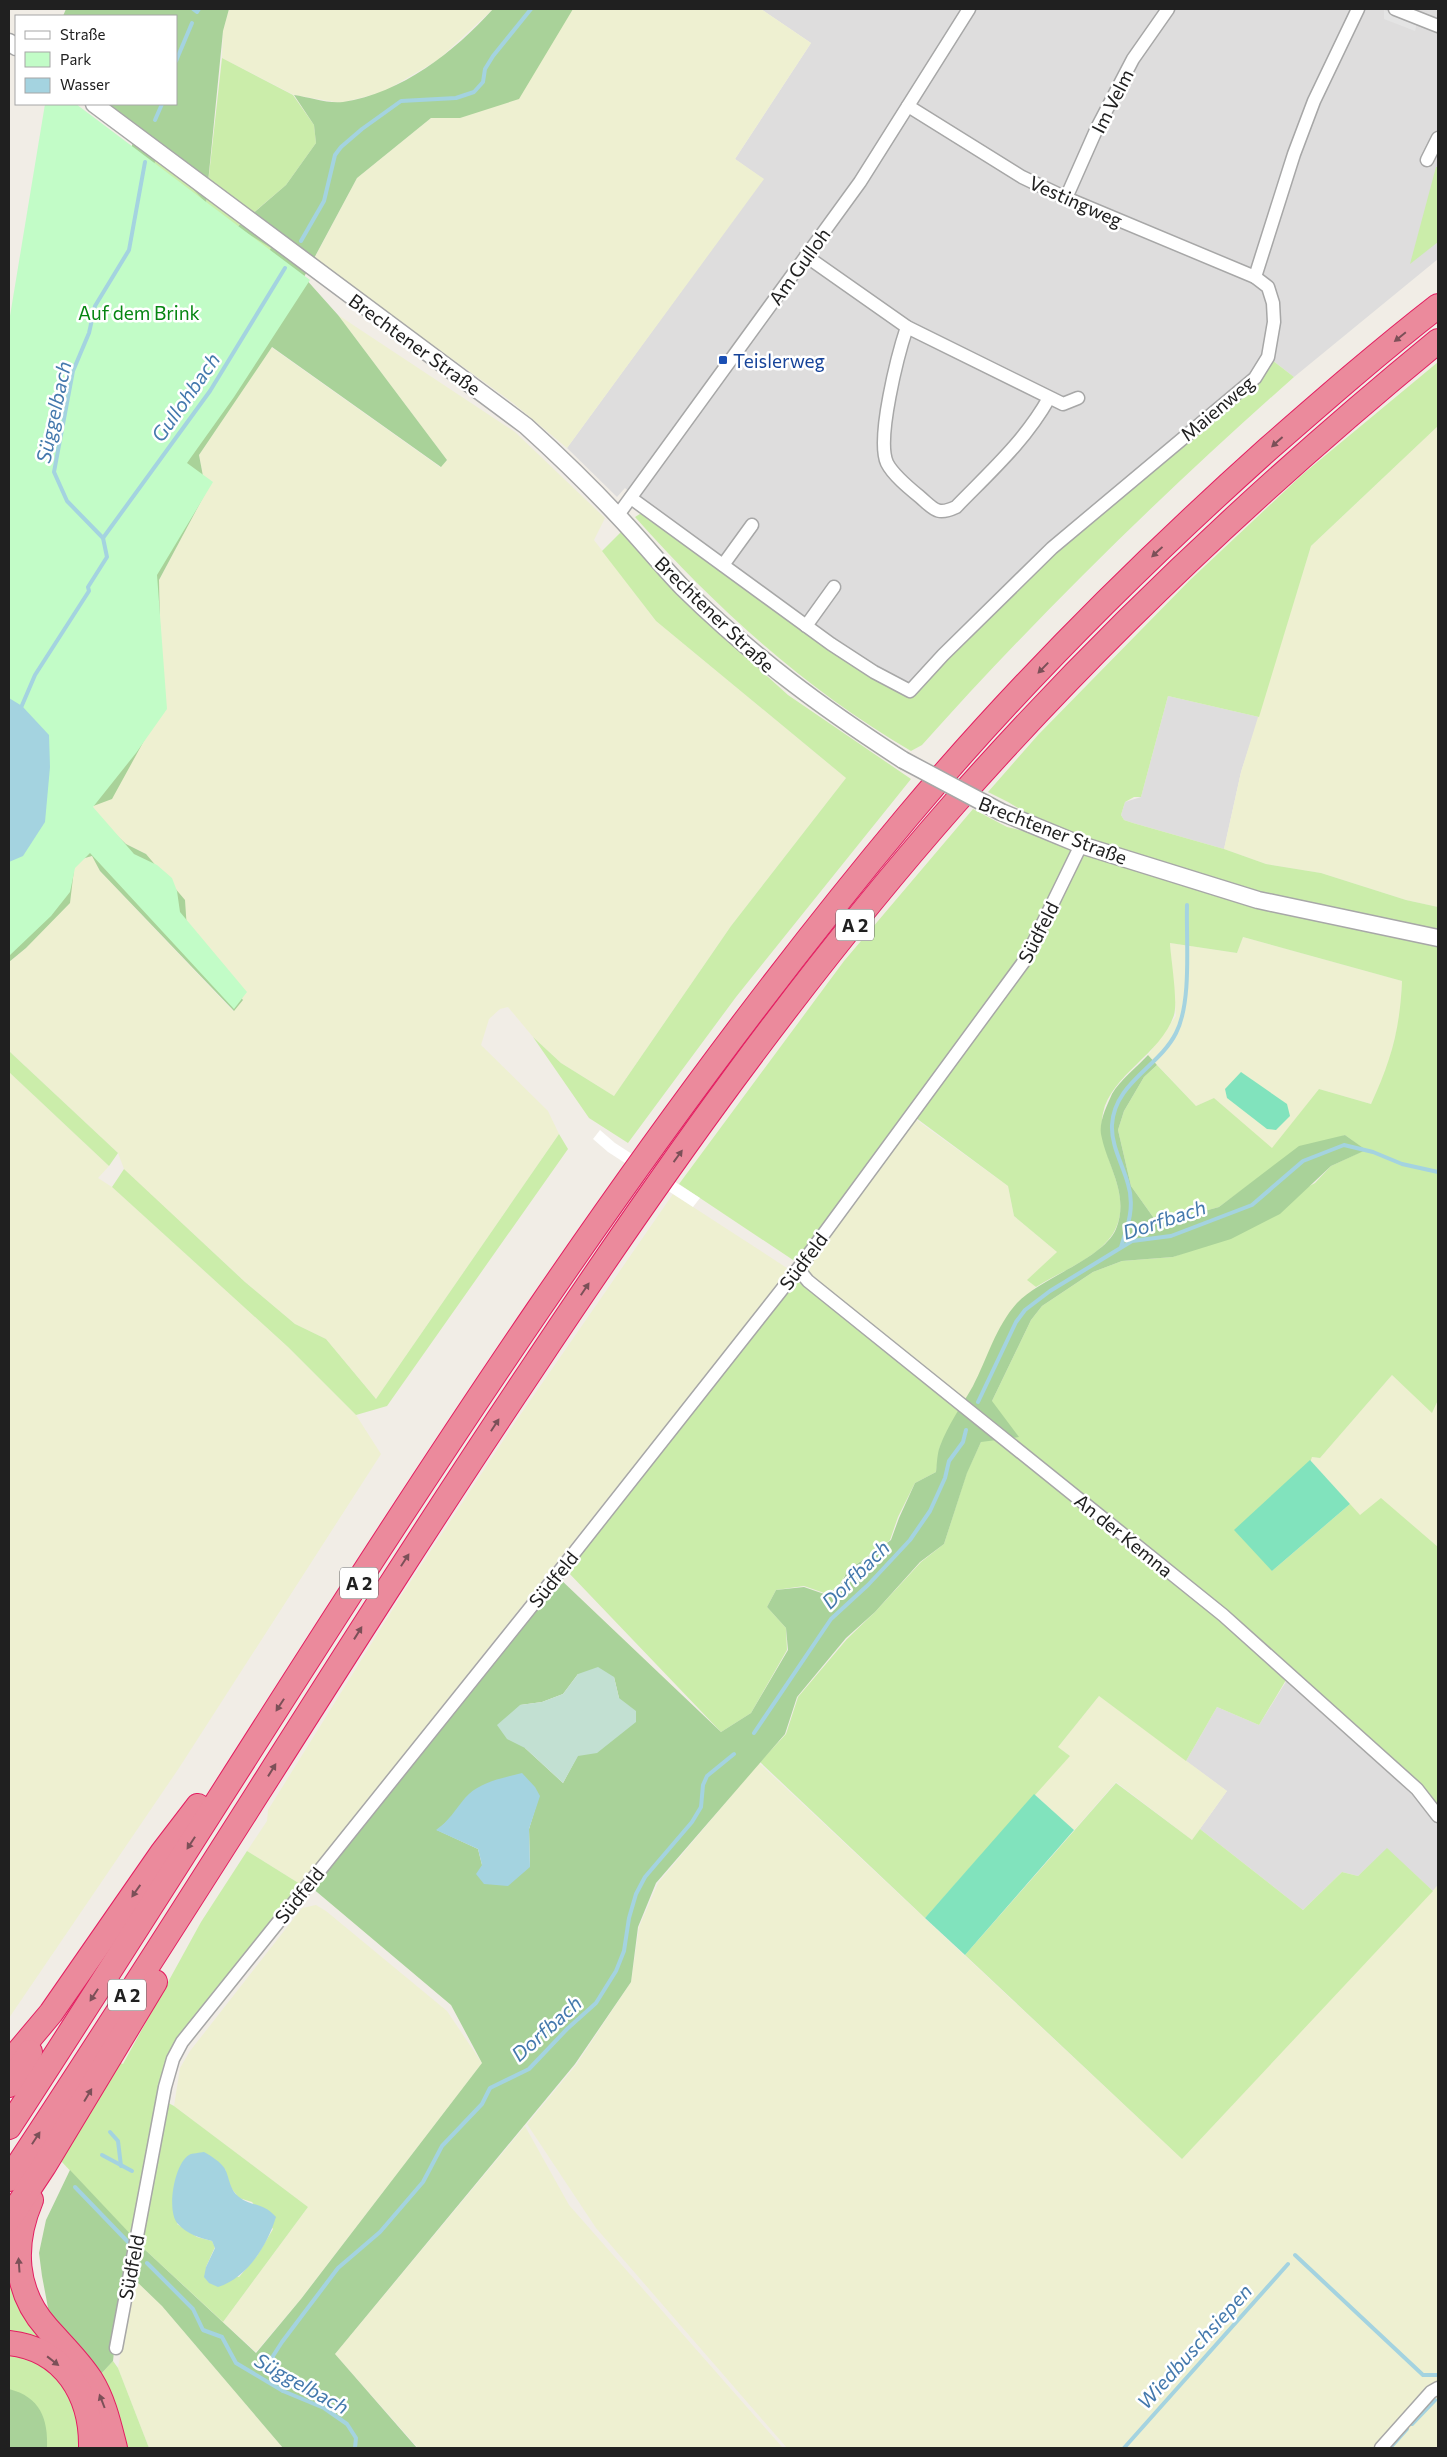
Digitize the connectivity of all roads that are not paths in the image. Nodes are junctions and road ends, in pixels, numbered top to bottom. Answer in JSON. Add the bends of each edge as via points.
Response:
{"nodes":[{"id":1,"x":969,"y":9,"type":"edge"},
{"id":2,"x":1168,"y":9,"type":"edge"},
{"id":3,"x":1358,"y":9,"type":"edge"},
{"id":4,"x":1395,"y":9,"type":"edge"},
{"id":5,"x":1438,"y":26,"type":"edge"},
{"id":6,"x":95,"y":105,"type":"edge"},
{"id":7,"x":908,"y":106,"type":"junction"},
{"id":8,"x":1438,"y":138,"type":"edge"},
{"id":9,"x":1428,"y":160,"type":"dead end"},
{"id":10,"x":1066,"y":198,"type":"junction"},
{"id":11,"x":806,"y":256,"type":"junction"},
{"id":12,"x":1255,"y":277,"type":"junction"},
{"id":13,"x":1438,"y":306,"type":"edge"},
{"id":14,"x":907,"y":327,"type":"junction"},
{"id":15,"x":1438,"y":341,"type":"edge"},
{"id":16,"x":1049,"y":398,"type":"junction"},
{"id":17,"x":1078,"y":398,"type":"dead end"},
{"id":18,"x":632,"y":498,"type":"junction"},
{"id":19,"x":618,"y":516,"type":"junction"},
{"id":20,"x":752,"y":526,"type":"dead end"},
{"id":21,"x":723,"y":565,"type":"junction"},
{"id":22,"x":834,"y":587,"type":"dead end"},
{"id":23,"x":806,"y":626,"type":"junction"},
{"id":24,"x":910,"y":691,"type":"joint"},
{"id":25,"x":1082,"y":845,"type":"junction"},
{"id":26,"x":1438,"y":938,"type":"edge"},
{"id":27,"x":798,"y":1269,"type":"junction"},
{"id":28,"x":264,"y":1728,"type":"junction"},
{"id":29,"x":246,"y":1812,"type":"junction"},
{"id":30,"x":1438,"y":1816,"type":"edge"},
{"id":31,"x":51,"y":2013,"type":"junction"},
{"id":32,"x":9,"y":2062,"type":"edge"},
{"id":33,"x":9,"y":2085,"type":"edge"},
{"id":34,"x":9,"y":2127,"type":"edge"},
{"id":35,"x":44,"y":2166,"type":"junction"},
{"id":36,"x":9,"y":2179,"type":"edge"},
{"id":37,"x":9,"y":2219,"type":"edge"},
{"id":38,"x":9,"y":2343,"type":"edge"},
{"id":39,"x":116,"y":2348,"type":"dead end"},
{"id":40,"x":1438,"y":2388,"type":"edge"},
{"id":41,"x":90,"y":2448,"type":"edge"},
{"id":42,"x":115,"y":2448,"type":"edge"},
{"id":43,"x":1381,"y":2448,"type":"edge"}],
"edges":[{"from":1,"to":7,"type":"street","name":"Am Gulloh"},
{"from":2,"to":10,"type":"street","name":"Im Velm","via":[[1133,59]]},
{"from":3,"to":12,"type":"street","via":[[1314,101]]},
{"from":4,"to":5,"type":"street"},
{"from":6,"to":19,"type":"street","name":"Brechtener Straße","via":[[526,426]]},
{"from":7,"to":10,"type":"street","name":"Vestingweg","via":[[1005,167]]},
{"from":7,"to":11,"type":"street","name":"Am Gulloh","via":[[860,182]]},
{"from":8,"to":9,"type":"street"},
{"from":10,"to":12,"type":"street","name":"Vestingweg"},
{"from":11,"to":14,"type":"street"},
{"from":11,"to":18,"type":"street","name":"Am Gulloh"},
{"from":12,"to":24,"type":"street","name":"Maienweg","via":[[1268,287],[1274,322],[1268,357],[1255,378],[1052,548]]},
{"from":13,"to":28,"type":"highway","number":"A 2","one_way":true,"via":[[1330,395],[1141,567],[1008,704],[886,843],[744,1022],[594,1228]]},
{"from":14,"to":16,"type":"street"},
{"from":14,"to":16,"type":"street","via":[[896,361],[883,445],[888,464],[937,511],[945,512],[956,507],[1018,444],[1036,422]]},
{"from":29,"to":15,"type":"highway","number":"A 2","one_way":true,"via":[[378,1601],[634,1218],[743,1066],[881,892],[952,807],[1067,681],[1186,561],[1286,470]]},
{"from":16,"to":17,"type":"street","via":[[1063,404]]},
{"from":18,"to":19,"type":"street","name":"Am Gulloh"},
{"from":18,"to":21,"type":"street","name":"Brechtener Straße"},
{"from":19,"to":25,"type":"street","name":"Brechtener Straße","bridge":true,"via":[[682,586],[747,647],[829,712],[903,760],[1001,812]]},
{"from":20,"to":21,"type":"street"},
{"from":21,"to":23,"type":"street","name":"Brechtener Straße"},
{"from":22,"to":23,"type":"street"},
{"from":23,"to":24,"type":"street","name":"Brechtener Straße","via":[[874,672]]},
{"from":25,"to":26,"type":"street","name":"Brechtener Straße","via":[[1258,900]]},
{"from":25,"to":27,"type":"street","name":"Südfeld","via":[[1016,974]]},
{"from":27,"to":30,"type":"street","name":"An der Kemna","via":[[808,1282],[1223,1615],[1416,1789]]},
{"from":27,"to":39,"type":"street","name":"Südfeld","via":[[182,2042],[165,2086]]},
{"from":28,"to":31,"type":"highway","one_way":true,"via":[[229,1764],[162,1853]]},
{"from":28,"to":34,"type":"highway","number":"A 2","one_way":true},
{"from":35,"to":29,"type":"highway","one_way":true,"via":[[233,1854]]},
{"from":36,"to":29,"type":"highway","number":"A 2","one_way":true},
{"from":31,"to":32,"type":"highway"},
{"from":31,"to":33,"type":"highway","via":[[43,2032]]},
{"from":35,"to":37,"type":"highway"},
{"from":42,"to":35,"type":"highway","one_way":true,"via":[[99,2395],[81,2366],[34,2311],[20,2280],[20,2232]]},
{"from":38,"to":41,"type":"highway","one_way":true,"via":[[45,2355],[78,2387],[87,2406]]},
{"from":40,"to":43,"type":"street"}]}
